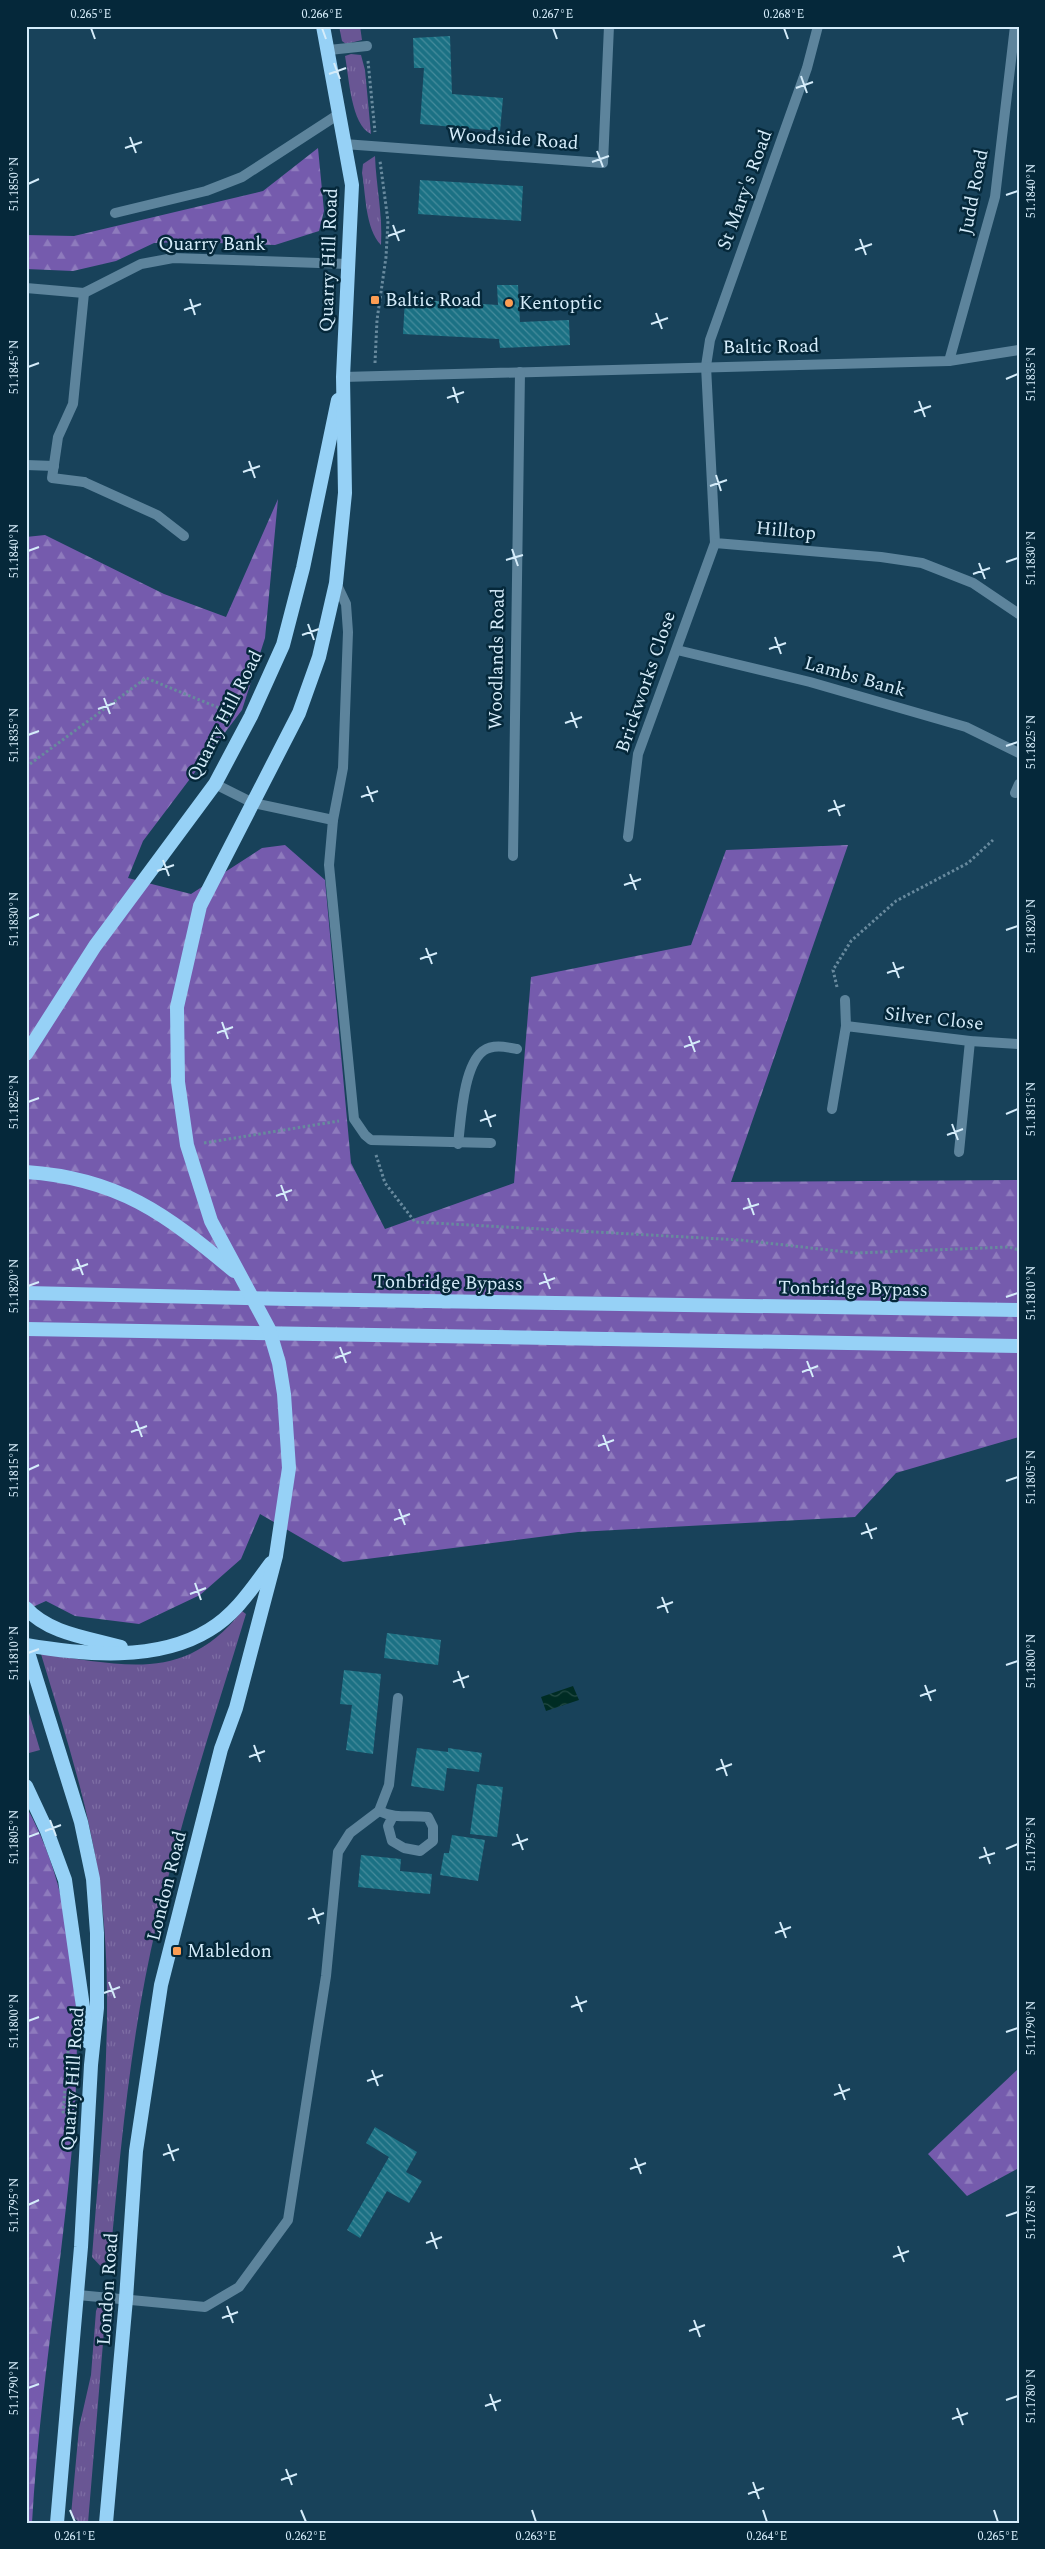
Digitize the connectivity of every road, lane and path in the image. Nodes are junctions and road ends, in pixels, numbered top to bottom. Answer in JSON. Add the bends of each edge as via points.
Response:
{"nodes":[{"id":1,"x":323,"y":26,"type":"edge"},
{"id":2,"x":609,"y":26,"type":"edge"},
{"id":3,"x":818,"y":26,"type":"edge"},
{"id":4,"x":1014,"y":26,"type":"edge"},
{"id":5,"x":367,"y":46,"type":"joint"},
{"id":6,"x":329,"y":50,"type":"junction"},
{"id":7,"x":339,"y":114,"type":"junction"},
{"id":8,"x":344,"y":144,"type":"junction"},
{"id":9,"x":377,"y":146,"type":"junction"},
{"id":10,"x":115,"y":213,"type":"dead end"},
{"id":11,"x":348,"y":264,"type":"junction"},
{"id":12,"x":26,"y":288,"type":"edge"},
{"id":13,"x":84,"y":293,"type":"junction"},
{"id":14,"x":1019,"y":350,"type":"edge"},
{"id":15,"x":949,"y":361,"type":"junction"},
{"id":16,"x":706,"y":366,"type":"junction"},
{"id":17,"x":520,"y":372,"type":"junction"},
{"id":18,"x":375,"y":376,"type":"junction"},
{"id":19,"x":342,"y":377,"type":"junction"},
{"id":20,"x":26,"y":464,"type":"edge"},
{"id":21,"x":54,"y":466,"type":"junction"},
{"id":22,"x":184,"y":536,"type":"dead end"},
{"id":23,"x":715,"y":543,"type":"junction"},
{"id":24,"x":336,"y":583,"type":"junction"},
{"id":25,"x":1019,"y":614,"type":"edge"},
{"id":26,"x":677,"y":650,"type":"junction"},
{"id":27,"x":249,"y":720,"type":"junction"},
{"id":28,"x":1019,"y":753,"type":"edge"},
{"id":29,"x":26,"y":766,"type":"edge"},
{"id":30,"x":215,"y":784,"type":"junction"},
{"id":31,"x":253,"y":803,"type":"junction"},
{"id":32,"x":333,"y":820,"type":"junction"},
{"id":33,"x":628,"y":837,"type":"dead end"},
{"id":34,"x":993,"y":840,"type":"dead end"},
{"id":35,"x":514,"y":856,"type":"dead end"},
{"id":36,"x":845,"y":1000,"type":"joint"},
{"id":37,"x":846,"y":1026,"type":"junction"},
{"id":38,"x":970,"y":1042,"type":"junction"},
{"id":39,"x":1019,"y":1044,"type":"edge"},
{"id":40,"x":517,"y":1049,"type":"dead end"},
{"id":41,"x":26,"y":1054,"type":"edge"},
{"id":42,"x":832,"y":1109,"type":"dead end"},
{"id":43,"x":354,"y":1118,"type":"junction"},
{"id":44,"x":371,"y":1140,"type":"junction"},
{"id":45,"x":491,"y":1143,"type":"dead end"},
{"id":46,"x":458,"y":1144,"type":"junction"},
{"id":47,"x":187,"y":1145,"type":"junction"},
{"id":48,"x":959,"y":1152,"type":"dead end"},
{"id":49,"x":26,"y":1172,"type":"edge"},
{"id":50,"x":1019,"y":1250,"type":"edge"},
{"id":51,"x":238,"y":1275,"type":"junction"},
{"id":52,"x":26,"y":1293,"type":"edge"},
{"id":53,"x":1019,"y":1310,"type":"edge"},
{"id":54,"x":26,"y":1329,"type":"edge"},
{"id":55,"x":1019,"y":1346,"type":"edge"},
{"id":56,"x":276,"y":1556,"type":"junction"},
{"id":57,"x":26,"y":1608,"type":"edge"},
{"id":58,"x":26,"y":1646,"type":"edge"},
{"id":59,"x":142,"y":1652,"type":"junction"},
{"id":60,"x":398,"y":1698,"type":"dead end"},
{"id":61,"x":26,"y":1786,"type":"edge"},
{"id":62,"x":379,"y":1811,"type":"junction"},
{"id":63,"x":392,"y":1818,"type":"junction"},
{"id":64,"x":91,"y":2065,"type":"junction"},
{"id":65,"x":78,"y":2294,"type":"junction"},
{"id":66,"x":126,"y":2299,"type":"junction"},
{"id":67,"x":57,"y":2523,"type":"edge"},
{"id":68,"x":106,"y":2523,"type":"edge"}],
"edges":[{"from":1,"to":6,"type":"highway","name":"Quarry Hill Road"},
{"from":2,"to":9,"type":"street","name":"Woodside Road","via":[[604,163]]},
{"from":3,"to":16,"type":"street","name":"St Mary's Road","via":[[807,68],[710,340]]},
{"from":4,"to":15,"type":"street","name":"Judd Road","via":[[995,197]]},
{"from":5,"to":6,"type":"street"},
{"from":5,"to":9,"type":"path"},
{"from":6,"to":7,"type":"highway","name":"Quarry Hill Road"},
{"from":7,"to":8,"type":"highway","name":"Quarry Hill Road"},
{"from":7,"to":10,"type":"street","via":[[242,176],[206,191]]},
{"from":8,"to":9,"type":"street","name":"Woodside Road"},
{"from":8,"to":11,"type":"highway","name":"Quarry Hill Road","via":[[352,184]]},
{"from":9,"to":18,"type":"path","via":[[388,221],[377,320]]},
{"from":11,"to":13,"type":"street","name":"Quarry Bank","via":[[173,258],[141,264]]},
{"from":11,"to":19,"type":"highway","name":"Quarry Hill Road"},
{"from":12,"to":13,"type":"street"},
{"from":13,"to":21,"type":"street","via":[[74,404],[58,437]]},
{"from":14,"to":15,"type":"street","name":"Baltic Road"},
{"from":15,"to":16,"type":"street","name":"Baltic Road"},
{"from":16,"to":17,"type":"street","name":"Baltic Road"},
{"from":16,"to":23,"type":"street"},
{"from":17,"to":18,"type":"street","name":"Baltic Road"},
{"from":17,"to":35,"type":"street","name":"Woodlands Road"},
{"from":18,"to":19,"type":"street","name":"Baltic Road"},
{"from":19,"to":24,"type":"highway","name":"Quarry Hill Road","via":[[345,494]]},
{"from":19,"to":27,"type":"highway","name":"Quarry Hill Road","via":[[303,568],[283,645]]},
{"from":20,"to":21,"type":"street"},
{"from":21,"to":22,"type":"street","via":[[52,478],[84,482],[157,515]]},
{"from":23,"to":25,"type":"street","name":"Hilltop","via":[[922,563],[973,583]]},
{"from":23,"to":26,"type":"street","name":"Brickworks Close"},
{"from":24,"to":31,"type":"highway","name":"Quarry Hill Road","via":[[319,657],[299,713]]},
{"from":24,"to":32,"type":"street","name":"Quarry Hill Road","via":[[346,604],[348,632],[343,768]]},
{"from":26,"to":28,"type":"street","name":"Lambs Bank","via":[[810,682],[966,727]]},
{"from":26,"to":33,"type":"street","name":"Brickworks Close","via":[[638,754]]},
{"from":27,"to":29,"type":"path","via":[[146,678]]},
{"from":27,"to":30,"type":"highway","name":"Quarry Hill Road"},
{"from":30,"to":31,"type":"street"},
{"from":30,"to":41,"type":"highway","name":"Quarry Hill Road","via":[[95,946]]},
{"from":31,"to":32,"type":"street"},
{"from":31,"to":47,"type":"highway","name":"Quarry Hill Road","via":[[200,906],[178,1006],[178,1082]]},
{"from":32,"to":43,"type":"street","name":"Quarry Hill Road","via":[[329,865]]},
{"from":34,"to":36,"type":"path","via":[[968,863],[896,901],[851,942],[833,970],[839,994]]},
{"from":36,"to":37,"type":"street"},
{"from":37,"to":38,"type":"street","name":"Silver Close"},
{"from":37,"to":42,"type":"street"},
{"from":38,"to":39,"type":"street","name":"Silver Close"},
{"from":38,"to":48,"type":"street"},
{"from":40,"to":46,"type":"street","via":[[500,1046],[484,1051],[475,1062],[466,1085]]},
{"from":43,"to":44,"type":"street"},
{"from":43,"to":47,"type":"path"},
{"from":44,"to":46,"type":"street"},
{"from":44,"to":50,"type":"path","via":[[385,1183],[415,1222],[740,1240],[856,1253],[1009,1247]]},
{"from":45,"to":46,"type":"street"},
{"from":47,"to":51,"type":"highway","name":"Quarry Hill Road","via":[[211,1221]]},
{"from":49,"to":51,"type":"highway","via":[[94,1183],[148,1205],[188,1232]]},
{"from":51,"to":56,"type":"highway","name":"London Road","via":[[268,1329],[279,1363],[284,1394],[288,1468]]},
{"from":52,"to":53,"type":"highway","name":"Tonbridge Bypass"},
{"from":54,"to":55,"type":"highway"},
{"from":56,"to":59,"type":"highway","via":[[235,1609],[210,1629],[185,1641]]},
{"from":56,"to":66,"type":"highway","name":"London Road","via":[[160,1985],[136,2151]]},
{"from":57,"to":59,"type":"highway","via":[[34,1617],[67,1633]]},
{"from":58,"to":59,"type":"highway","via":[[65,1652]]},
{"from":58,"to":64,"type":"highway","name":"Quarry Hill Road","via":[[79,1814],[93,1879],[97,2008]]},
{"from":60,"to":62,"type":"street","via":[[389,1785]]},
{"from":61,"to":64,"type":"highway","via":[[47,1830],[64,1880]]},
{"from":62,"to":63,"type":"street"},
{"from":62,"to":66,"type":"street","via":[[350,1833],[338,1852],[326,1976],[288,2220],[239,2287],[205,2307]]},
{"from":63,"to":63,"type":"street","via":[[409,1815],[428,1817],[433,1827],[433,1841],[420,1850],[404,1848],[392,1841],[388,1826]]},
{"from":64,"to":65,"type":"highway","name":"Quarry Hill Road"},
{"from":65,"to":66,"type":"street"},
{"from":65,"to":67,"type":"highway","name":"Quarry Hill Road"},
{"from":66,"to":68,"type":"highway","name":"London Road"}]}
